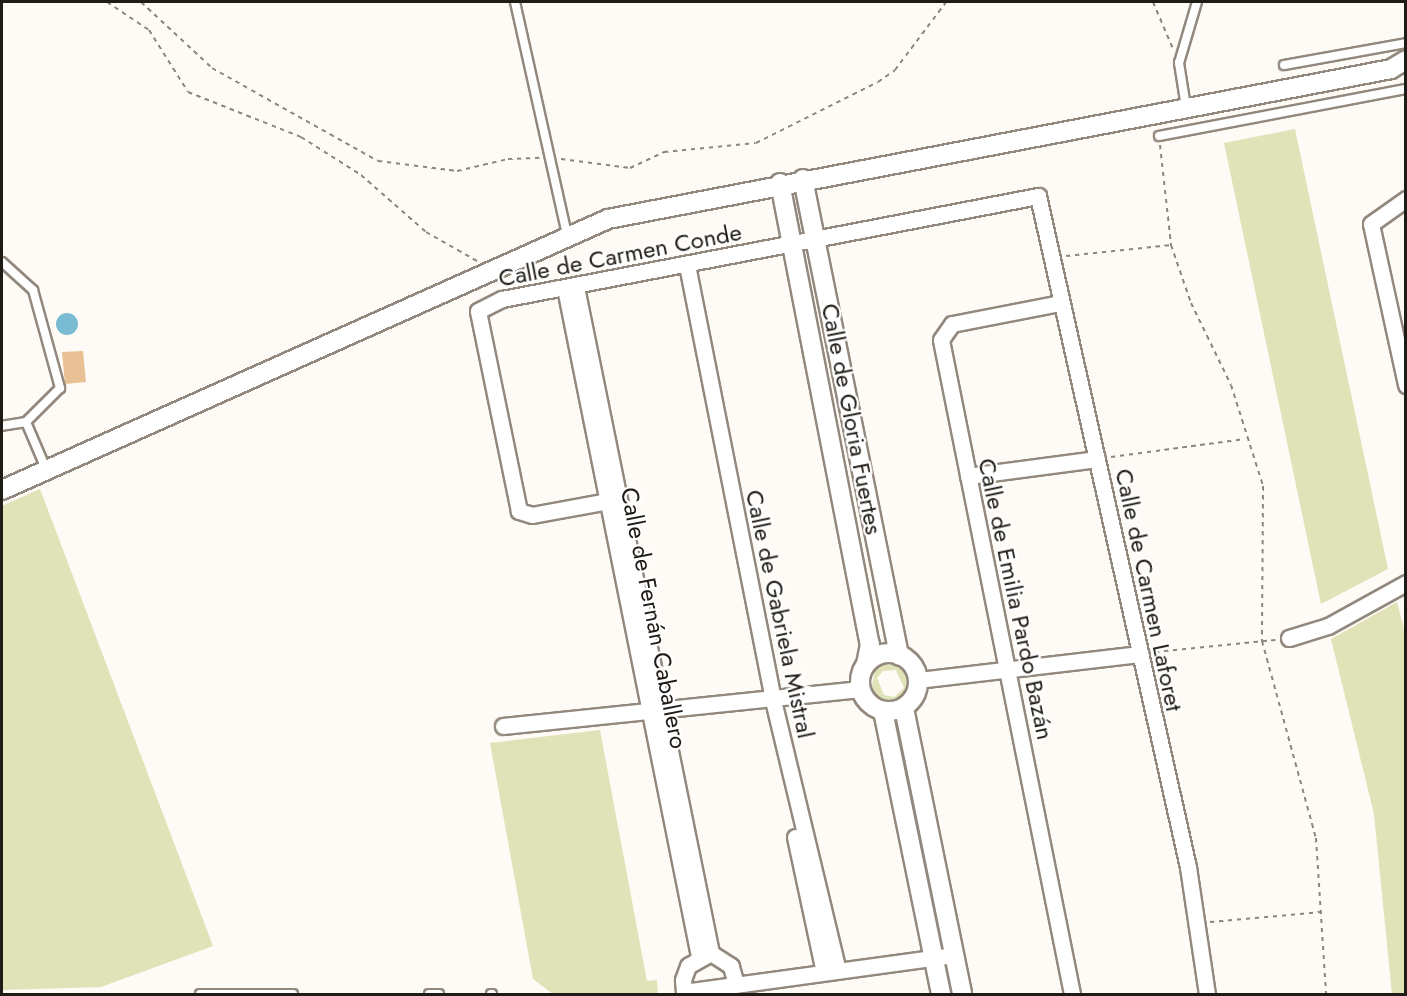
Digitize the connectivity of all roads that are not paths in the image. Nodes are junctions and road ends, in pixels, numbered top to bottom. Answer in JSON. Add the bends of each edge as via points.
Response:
{"nodes":[{"id":1,"x":515,"y":2,"type":"edge"},
{"id":2,"x":1197,"y":2,"type":"edge"},
{"id":3,"x":1406,"y":44,"type":"edge"},
{"id":4,"x":1284,"y":65,"type":"dead end"},
{"id":5,"x":1401,"y":67,"type":"edge"},
{"id":6,"x":1406,"y":89,"type":"edge"},
{"id":7,"x":1186,"y":107,"type":"junction"},
{"id":8,"x":1159,"y":136,"type":"road end"},
{"id":9,"x":803,"y":179,"type":"junction"},
{"id":10,"x":780,"y":183,"type":"junction"},
{"id":11,"x":1038,"y":196,"type":"joint"},
{"id":12,"x":1406,"y":199,"type":"edge"},
{"id":13,"x":567,"y":234,"type":"junction"},
{"id":14,"x":814,"y":240,"type":"junction"},
{"id":15,"x":793,"y":244,"type":"junction"},
{"id":16,"x":2,"y":262,"type":"edge"},
{"id":17,"x":683,"y":266,"type":"junction"},
{"id":18,"x":571,"y":287,"type":"junction"},
{"id":19,"x":1062,"y":307,"type":"junction"},
{"id":20,"x":1406,"y":385,"type":"edge"},
{"id":21,"x":26,"y":422,"type":"junction"},
{"id":22,"x":2,"y":426,"type":"edge"},
{"id":23,"x":1097,"y":459,"type":"junction"},
{"id":24,"x":46,"y":470,"type":"junction"},
{"id":25,"x":972,"y":475,"type":"junction"},
{"id":26,"x":2,"y":490,"type":"edge"},
{"id":27,"x":613,"y":500,"type":"junction"},
{"id":28,"x":1406,"y":583,"type":"edge"},
{"id":29,"x":1289,"y":639,"type":"road end"},
{"id":30,"x":1140,"y":654,"type":"junction"},
{"id":31,"x":898,"y":655,"type":"junction"},
{"id":32,"x":866,"y":664,"type":"junction"},
{"id":33,"x":1012,"y":669,"type":"junction"},
{"id":34,"x":918,"y":680,"type":"junction"},
{"id":35,"x":860,"y":689,"type":"junction"},
{"id":36,"x":769,"y":696,"type":"junction"},
{"id":37,"x":904,"y":708,"type":"junction"},
{"id":38,"x":655,"y":709,"type":"junction"},
{"id":39,"x":883,"y":711,"type":"junction"},
{"id":40,"x":503,"y":726,"type":"dead end"},
{"id":41,"x":705,"y":955,"type":"junction"},
{"id":42,"x":954,"y":955,"type":"junction"},
{"id":43,"x":933,"y":956,"type":"junction"},
{"id":44,"x":831,"y":971,"type":"junction"},
{"id":45,"x":736,"y":984,"type":"junction"},
{"id":46,"x":200,"y":994,"type":"edge"},
{"id":47,"x":293,"y":994,"type":"edge"},
{"id":48,"x":429,"y":994,"type":"edge"},
{"id":49,"x":439,"y":994,"type":"edge"},
{"id":50,"x":941,"y":994,"type":"edge"},
{"id":51,"x":962,"y":994,"type":"edge"},
{"id":52,"x":1072,"y":994,"type":"edge"},
{"id":53,"x":1081,"y":994,"type":"edge"},
{"id":54,"x":1207,"y":994,"type":"edge"}],
"edges":[{"from":1,"to":13,"type":"lane"},
{"from":2,"to":7,"type":"lane","via":[[1179,63]]},
{"from":3,"to":4,"type":"lane"},
{"from":5,"to":7,"type":"street"},
{"from":6,"to":8,"type":"lane"},
{"from":7,"to":9,"type":"street"},
{"from":9,"to":10,"type":"street"},
{"from":9,"to":14,"type":"street","name":"Calle de Gloria Fuertes"},
{"from":10,"to":13,"type":"street","via":[[654,207]]},
{"from":10,"to":15,"type":"street","name":"Calle de Gloria Fuertes"},
{"from":11,"to":14,"type":"street","name":"Calle de Carmen Conde"},
{"from":11,"to":19,"type":"street","name":"Calle de Carmen Laforet"},
{"from":12,"to":20,"type":"street","via":[[1371,224]]},
{"from":13,"to":24,"type":"street"},
{"from":14,"to":15,"type":"street","name":"Calle de Carmen Conde"},
{"from":14,"to":31,"type":"street","name":"Calle de Gloria Fuertes"},
{"from":15,"to":17,"type":"street","name":"Calle de Carmen Conde"},
{"from":15,"to":32,"type":"street","name":"Calle de Gloria Fuertes","via":[[870,644]]},
{"from":16,"to":21,"type":"lane","via":[[33,290],[59,369],[60,388]]},
{"from":17,"to":18,"type":"street","name":"Calle de Carmen Conde"},
{"from":17,"to":36,"type":"street","name":"Calle de Gabriela Mistral"},
{"from":18,"to":27,"type":"street","name":"Calle de Fernán Caballero"},
{"from":18,"to":27,"type":"street","name":"Calle de Carmen Conde","via":[[502,299],[478,311],[512,497],[519,511],[532,515]]},
{"from":19,"to":23,"type":"street","name":"Calle de Carmen Laforet"},
{"from":19,"to":25,"type":"street","name":"Calle de Emilia Pardo Bazán","via":[[952,335]]},
{"from":21,"to":22,"type":"lane"},
{"from":21,"to":24,"type":"lane"},
{"from":23,"to":25,"type":"street"},
{"from":23,"to":30,"type":"street","name":"Calle de Carmen Laforet"},
{"from":24,"to":26,"type":"street"},
{"from":25,"to":33,"type":"street","name":"Calle de Emilia Pardo Bazán"},
{"from":27,"to":38,"type":"street","name":"Calle de Fernán Caballero"},
{"from":28,"to":29,"type":"street","via":[[1328,626]]},
{"from":30,"to":33,"type":"street"},
{"from":30,"to":54,"type":"street","name":"Calle de Carmen Laforet","via":[[1198,924]]},
{"from":31,"to":32,"type":"street","via":[[878,656]]},
{"from":31,"to":34,"type":"street","via":[[912,664]]},
{"from":32,"to":35,"type":"street"},
{"from":33,"to":34,"type":"street"},
{"from":33,"to":52,"type":"street","name":"Calle de Emilia Pardo Bazán"},
{"from":33,"to":53,"type":"street","name":"Calle de Emilia Pardo Bazán"},
{"from":34,"to":37,"type":"street","via":[[915,696]]},
{"from":35,"to":36,"type":"street"},
{"from":35,"to":39,"type":"street","via":[[868,703]]},
{"from":36,"to":38,"type":"street"},
{"from":36,"to":44,"type":"street","name":"Calle de Gabriela Mistral"},
{"from":37,"to":39,"type":"street"},
{"from":37,"to":42,"type":"street"},
{"from":38,"to":40,"type":"street"},
{"from":38,"to":41,"type":"street","name":"Calle de Fernán Caballero"},
{"from":39,"to":43,"type":"street"},
{"from":41,"to":45,"type":"street","via":[[731,966]]},
{"from":41,"to":45,"type":"street","via":[[688,966],[684,992]]},
{"from":42,"to":43,"type":"street"},
{"from":42,"to":51,"type":"street"},
{"from":43,"to":44,"type":"street"},
{"from":43,"to":50,"type":"street"},
{"from":44,"to":45,"type":"street"},
{"from":46,"to":47,"type":"lane"},
{"from":48,"to":49,"type":"lane"}]}
